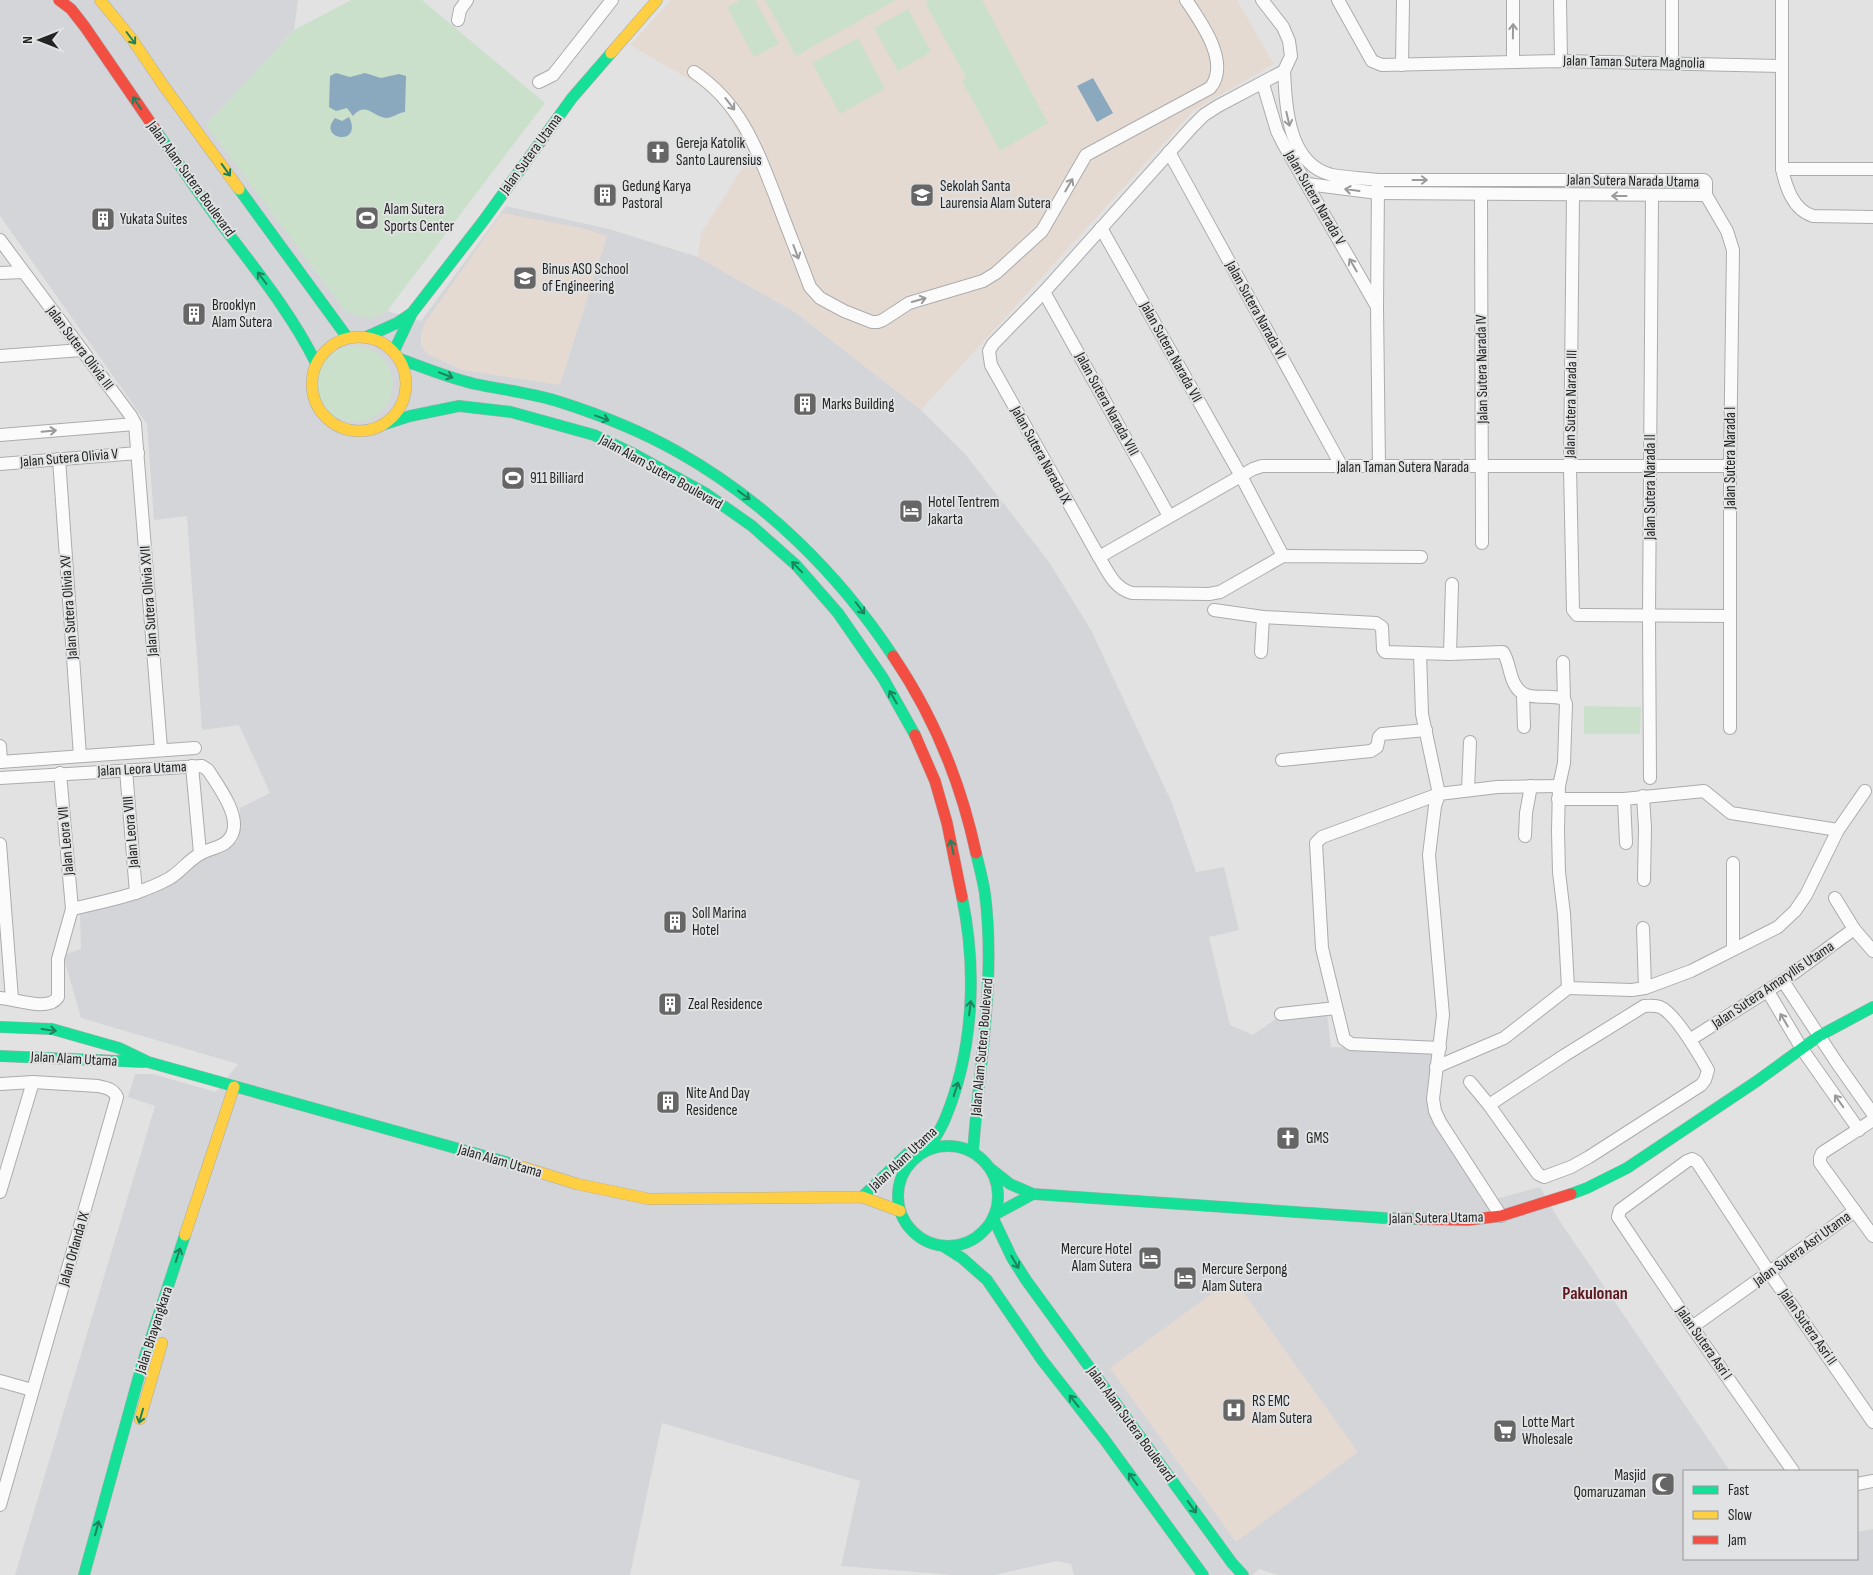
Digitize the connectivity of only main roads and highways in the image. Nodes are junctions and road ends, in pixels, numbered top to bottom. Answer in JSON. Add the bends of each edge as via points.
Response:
{"nodes":[{"id":1,"x":59,"y":0,"type":"edge"},
{"id":2,"x":100,"y":0,"type":"edge"},
{"id":3,"x":657,"y":0,"type":"edge"},
{"id":4,"x":326,"y":311,"type":"junction"},
{"id":5,"x":412,"y":313,"type":"junction"},
{"id":6,"x":296,"y":324,"type":"junction"},
{"id":7,"x":347,"y":337,"type":"junction"},
{"id":8,"x":366,"y":337,"type":"junction"},
{"id":9,"x":397,"y":355,"type":"junction"},
{"id":10,"x":316,"y":363,"type":"junction"},
{"id":11,"x":385,"y":424,"type":"junction"},
{"id":12,"x":1873,"y":1007,"type":"edge"},
{"id":13,"x":0,"y":1027,"type":"edge"},
{"id":14,"x":0,"y":1056,"type":"edge"},
{"id":15,"x":148,"y":1062,"type":"junction"},
{"id":16,"x":239,"y":1089,"type":"junction"},
{"id":17,"x":945,"y":1120,"type":"junction"},
{"id":18,"x":929,"y":1149,"type":"junction"},
{"id":19,"x":973,"y":1152,"type":"junction"},
{"id":20,"x":991,"y":1169,"type":"junction"},
{"id":21,"x":1033,"y":1194,"type":"junction"},
{"id":22,"x":862,"y":1197,"type":"junction"},
{"id":23,"x":900,"y":1211,"type":"junction"},
{"id":24,"x":994,"y":1217,"type":"junction"},
{"id":25,"x":943,"y":1246,"type":"junction"},
{"id":26,"x":136,"y":1434,"type":"dead end"},
{"id":27,"x":122,"y":1480,"type":"dead end"},
{"id":28,"x":84,"y":1575,"type":"edge"},
{"id":29,"x":95,"y":1575,"type":"edge"},
{"id":30,"x":1203,"y":1575,"type":"edge"},
{"id":31,"x":1243,"y":1575,"type":"edge"}],
"edges":[{"from":6,"to":1,"type":"main road","name":"Jalan Alam Sutera Boulevard","one_way":true,"via":[[216,216],[85,27]]},
{"from":2,"to":4,"type":"main road","one_way":true,"via":[[132,39]]},
{"from":3,"to":5,"type":"main road","name":"Jalan Sutera Utama","via":[[572,98]]},
{"from":4,"to":6,"type":"main road","via":[[331,326],[328,338],[317,339]]},
{"from":4,"to":7,"type":"main road"},
{"from":5,"to":8,"type":"main road","name":"Jalan Sutera Utama"},
{"from":5,"to":9,"type":"main road","name":"Jalan Sutera Utama"},
{"from":6,"to":10,"type":"main road","name":"Jalan Alam Sutera Boulevard"},
{"from":7,"to":8,"type":"main road"},
{"from":7,"to":10,"type":"main road","via":[[328,347]]},
{"from":8,"to":9,"type":"main road","via":[[381,342]]},
{"from":9,"to":11,"type":"main road","via":[[405,373],[406,387],[403,402]]},
{"from":9,"to":19,"type":"main road","name":"Jalan Alam Sutera Boulevard","one_way":true,"via":[[462,381],[558,402],[637,432],[676,451],[720,477],[758,506],[818,560],[858,605],[909,679],[935,731],[962,798],[984,887],[989,962],[987,1019]]},
{"from":10,"to":11,"type":"main road","via":[[311,380],[313,398],[321,414],[334,425],[351,431],[368,431]]},
{"from":17,"to":11,"type":"main road","name":"Jalan Alam Sutera Boulevard","one_way":true,"via":[[958,1084],[972,992],[968,933],[947,822],[935,781],[913,730],[883,678],[838,613],[796,565],[752,526],[705,493],[594,434],[511,412],[459,406]]},
{"from":12,"to":21,"type":"main road","name":"Jalan Sutera Utama","via":[[1819,1036],[1627,1168],[1587,1188],[1500,1216],[1468,1220],[1384,1218]]},
{"from":13,"to":15,"type":"main road","name":"Jalan Alam Utama","one_way":true,"via":[[52,1029],[119,1048]]},
{"from":14,"to":15,"type":"main road","name":"Jalan Alam Utama"},
{"from":15,"to":16,"type":"main road","name":"Jalan Alam Utama"},
{"from":16,"to":22,"type":"main road","name":"Jalan Alam Utama","via":[[577,1184],[649,1199]]},
{"from":16,"to":26,"type":"main road","name":"Jalan Bhayangkara","one_way":true},
{"from":28,"to":16,"type":"main road","name":"Jalan Bhayangkara","one_way":true,"via":[[142,1366]]},
{"from":17,"to":18,"type":"main road","name":"Jalan Alam Sutera Boulevard"},
{"from":17,"to":22,"type":"main road","name":"Jalan Alam Utama"},
{"from":18,"to":19,"type":"main road","via":[[959,1146]]},
{"from":18,"to":23,"type":"main road","via":[[906,1168],[900,1181]]},
{"from":19,"to":20,"type":"main road"},
{"from":20,"to":21,"type":"main road","name":"Jalan Sutera Utama","via":[[1006,1182]]},
{"from":20,"to":24,"type":"main road","via":[[998,1192]]},
{"from":21,"to":24,"type":"main road"},
{"from":22,"to":23,"type":"main road","name":"Jalan Alam Utama"},
{"from":23,"to":25,"type":"main road","via":[[916,1234]]},
{"from":24,"to":25,"type":"main road","via":[[972,1240]]},
{"from":24,"to":31,"type":"main road","name":"Jalan Alam Sutera Boulevard","one_way":true,"via":[[1008,1251],[1026,1280]]},
{"from":30,"to":25,"type":"main road","name":"Jalan Alam Sutera Boulevard","one_way":true,"via":[[1042,1360],[987,1280]]},
{"from":27,"to":29,"type":"main road"}]}
